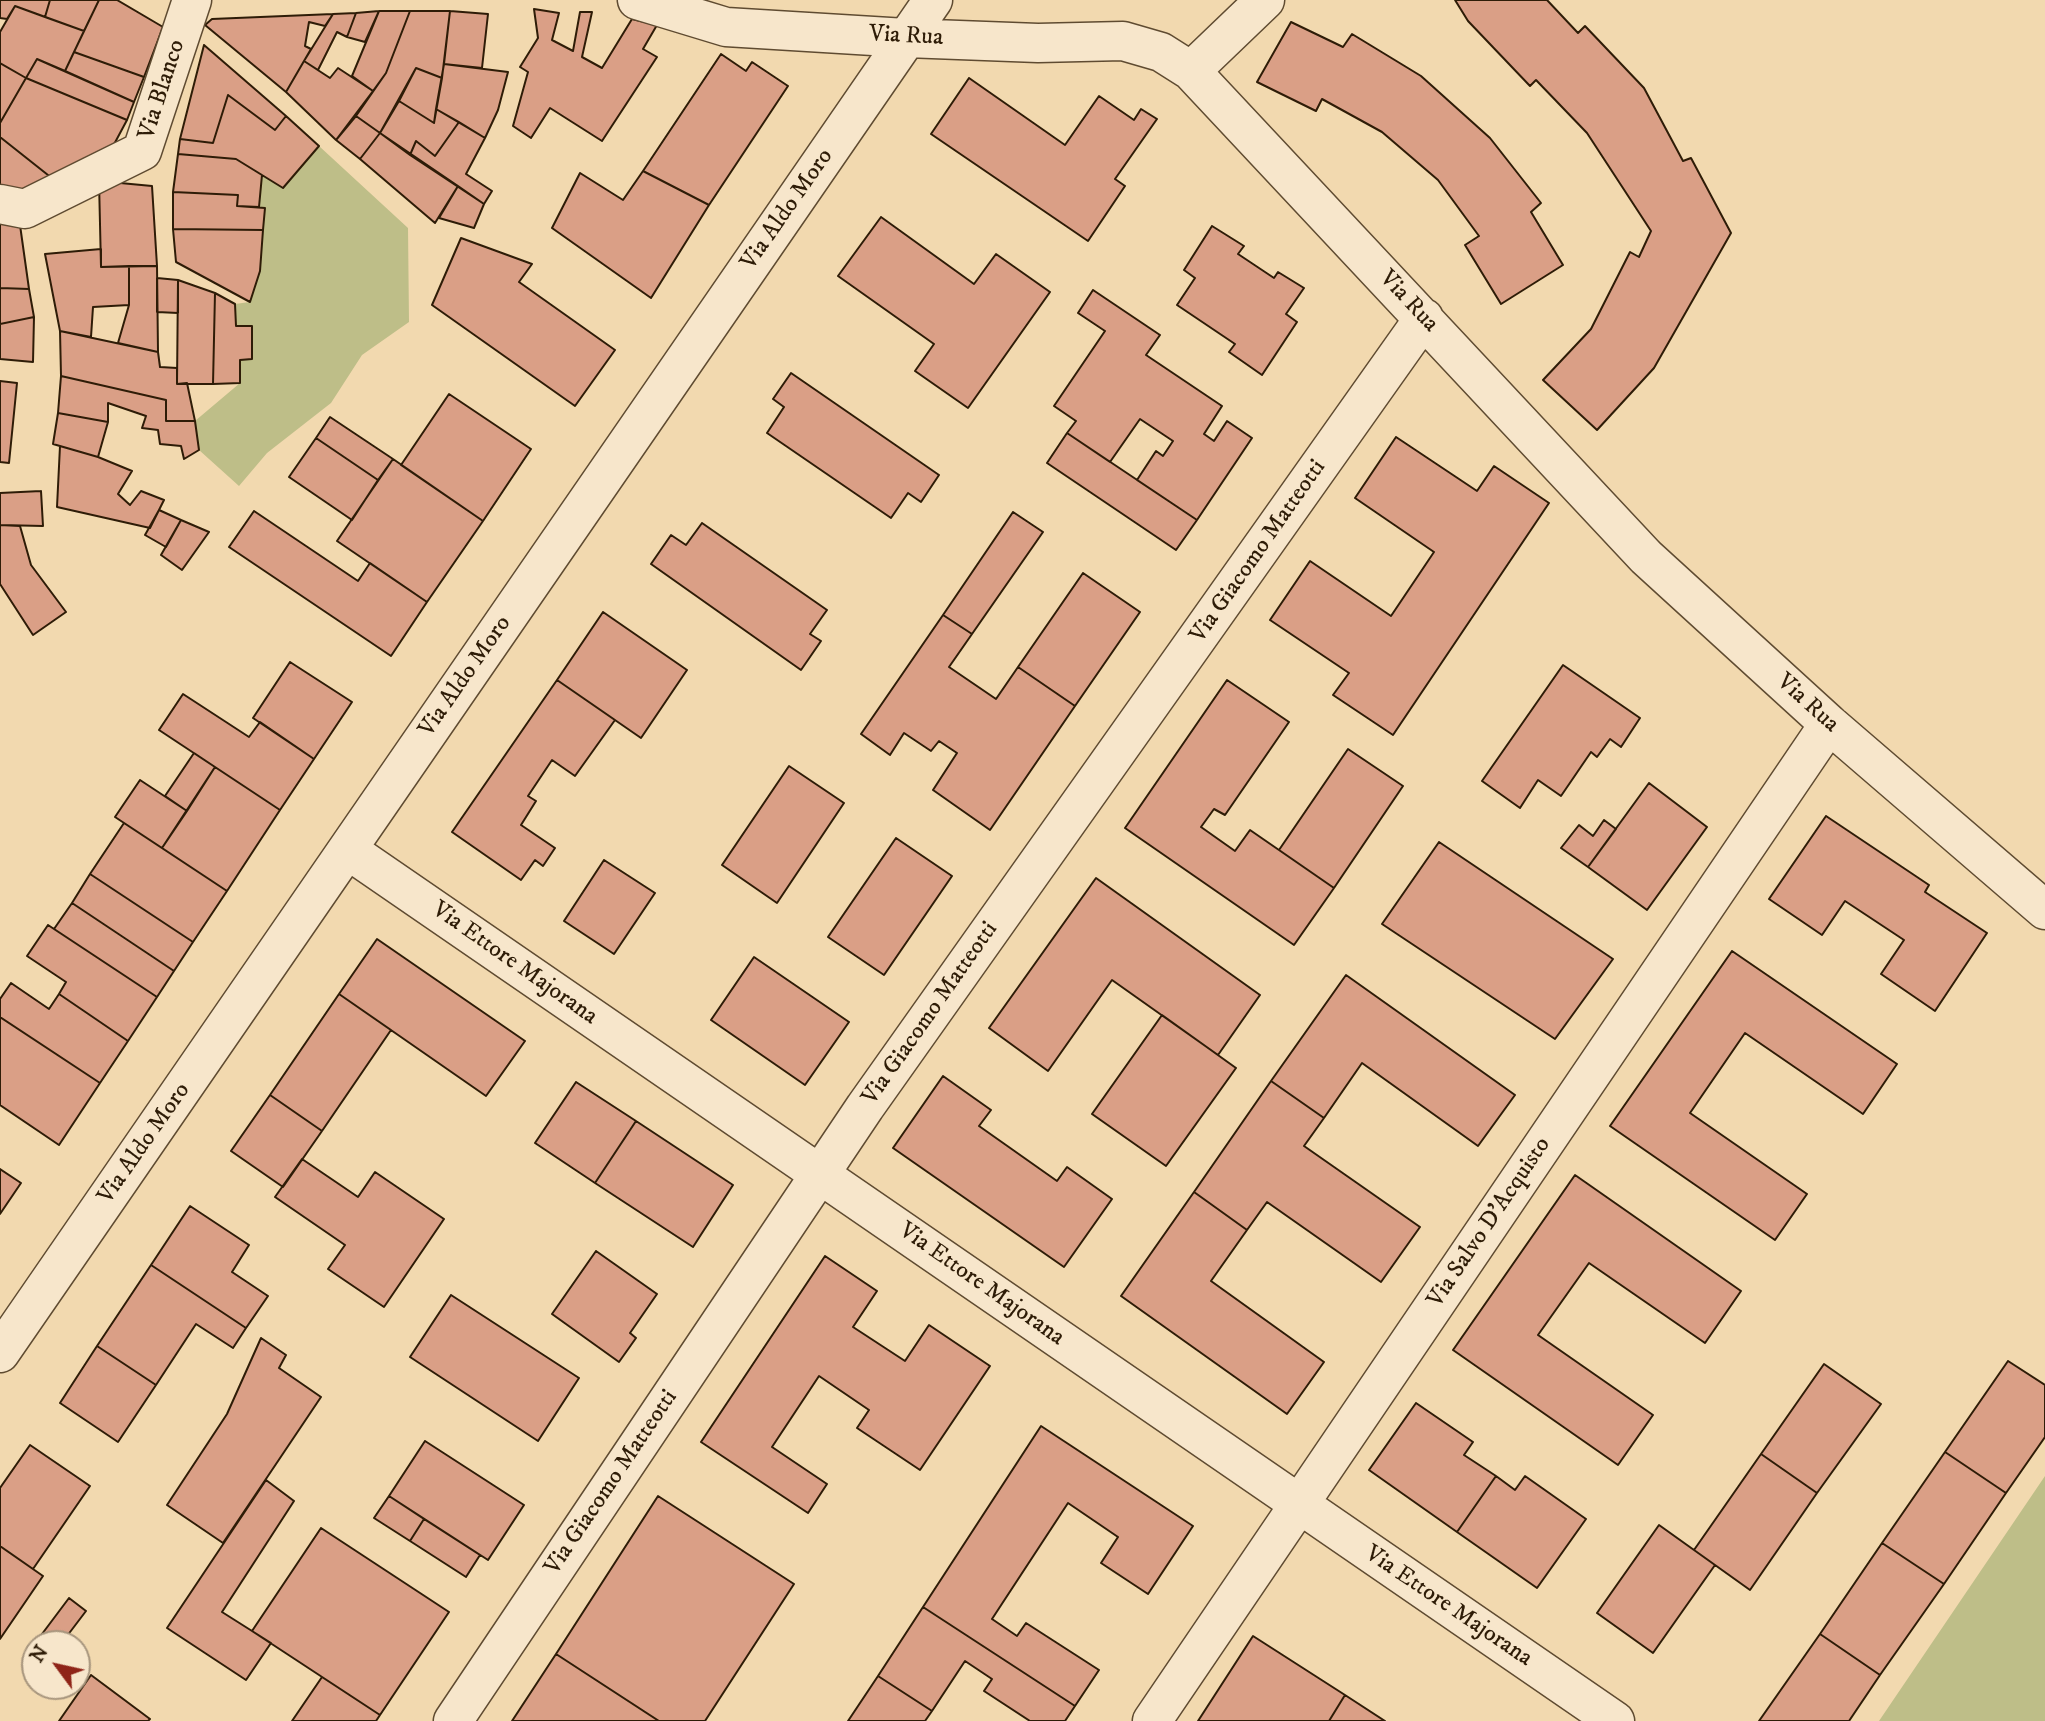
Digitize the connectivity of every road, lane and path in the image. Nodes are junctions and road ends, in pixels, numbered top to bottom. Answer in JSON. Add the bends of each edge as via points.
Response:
{"nodes":[{"id":1,"x":192,"y":0,"type":"edge"},
{"id":2,"x":637,"y":0,"type":"edge"},
{"id":3,"x":933,"y":0,"type":"edge"},
{"id":4,"x":1265,"y":0,"type":"edge"},
{"id":5,"x":906,"y":38,"type":"junction"},
{"id":6,"x":1191,"y":71,"type":"junction"},
{"id":7,"x":0,"y":204,"type":"edge"},
{"id":8,"x":1424,"y":318,"type":"junction"},
{"id":9,"x":1829,"y":724,"type":"junction"},
{"id":10,"x":348,"y":849,"type":"junction"},
{"id":11,"x":2045,"y":909,"type":"edge"},
{"id":12,"x":819,"y":1174,"type":"junction"},
{"id":13,"x":0,"y":1353,"type":"edge"},
{"id":14,"x":1299,"y":1504,"type":"junction"},
{"id":15,"x":453,"y":1721,"type":"edge"},
{"id":16,"x":1152,"y":1721,"type":"edge"},
{"id":17,"x":1615,"y":1721,"type":"edge"}],
"edges":[{"from":1,"to":7,"type":"street","name":"Via Blanco","via":[[142,151],[25,209]]},
{"from":2,"to":5,"type":"street","name":"Via Rua","via":[[726,27]]},
{"from":3,"to":5,"type":"street","name":"Via Aldo Moro"},
{"from":4,"to":6,"type":"street"},
{"from":5,"to":6,"type":"street","name":"Via Rua","via":[[1123,41],[1161,52]]},
{"from":5,"to":10,"type":"street","name":"Via Aldo Moro"},
{"from":6,"to":8,"type":"street","name":"Via Rua"},
{"from":8,"to":9,"type":"street","name":"Via Rua","via":[[1646,557]]},
{"from":8,"to":12,"type":"street","name":"Via Giacomo Matteotti"},
{"from":9,"to":11,"type":"street","name":"Via Rua"},
{"from":9,"to":14,"type":"street","name":"Via Salvo D'Acquisto"},
{"from":10,"to":12,"type":"street","name":"Via Ettore Majorana"},
{"from":10,"to":13,"type":"street","name":"Via Aldo Moro"},
{"from":12,"to":14,"type":"street","name":"Via Ettore Majorana"},
{"from":12,"to":15,"type":"street","name":"Via Giacomo Matteotti"},
{"from":14,"to":16,"type":"street","name":"Via Salvo D'Acquisto"},
{"from":14,"to":17,"type":"street","name":"Via Ettore Majorana"}]}
